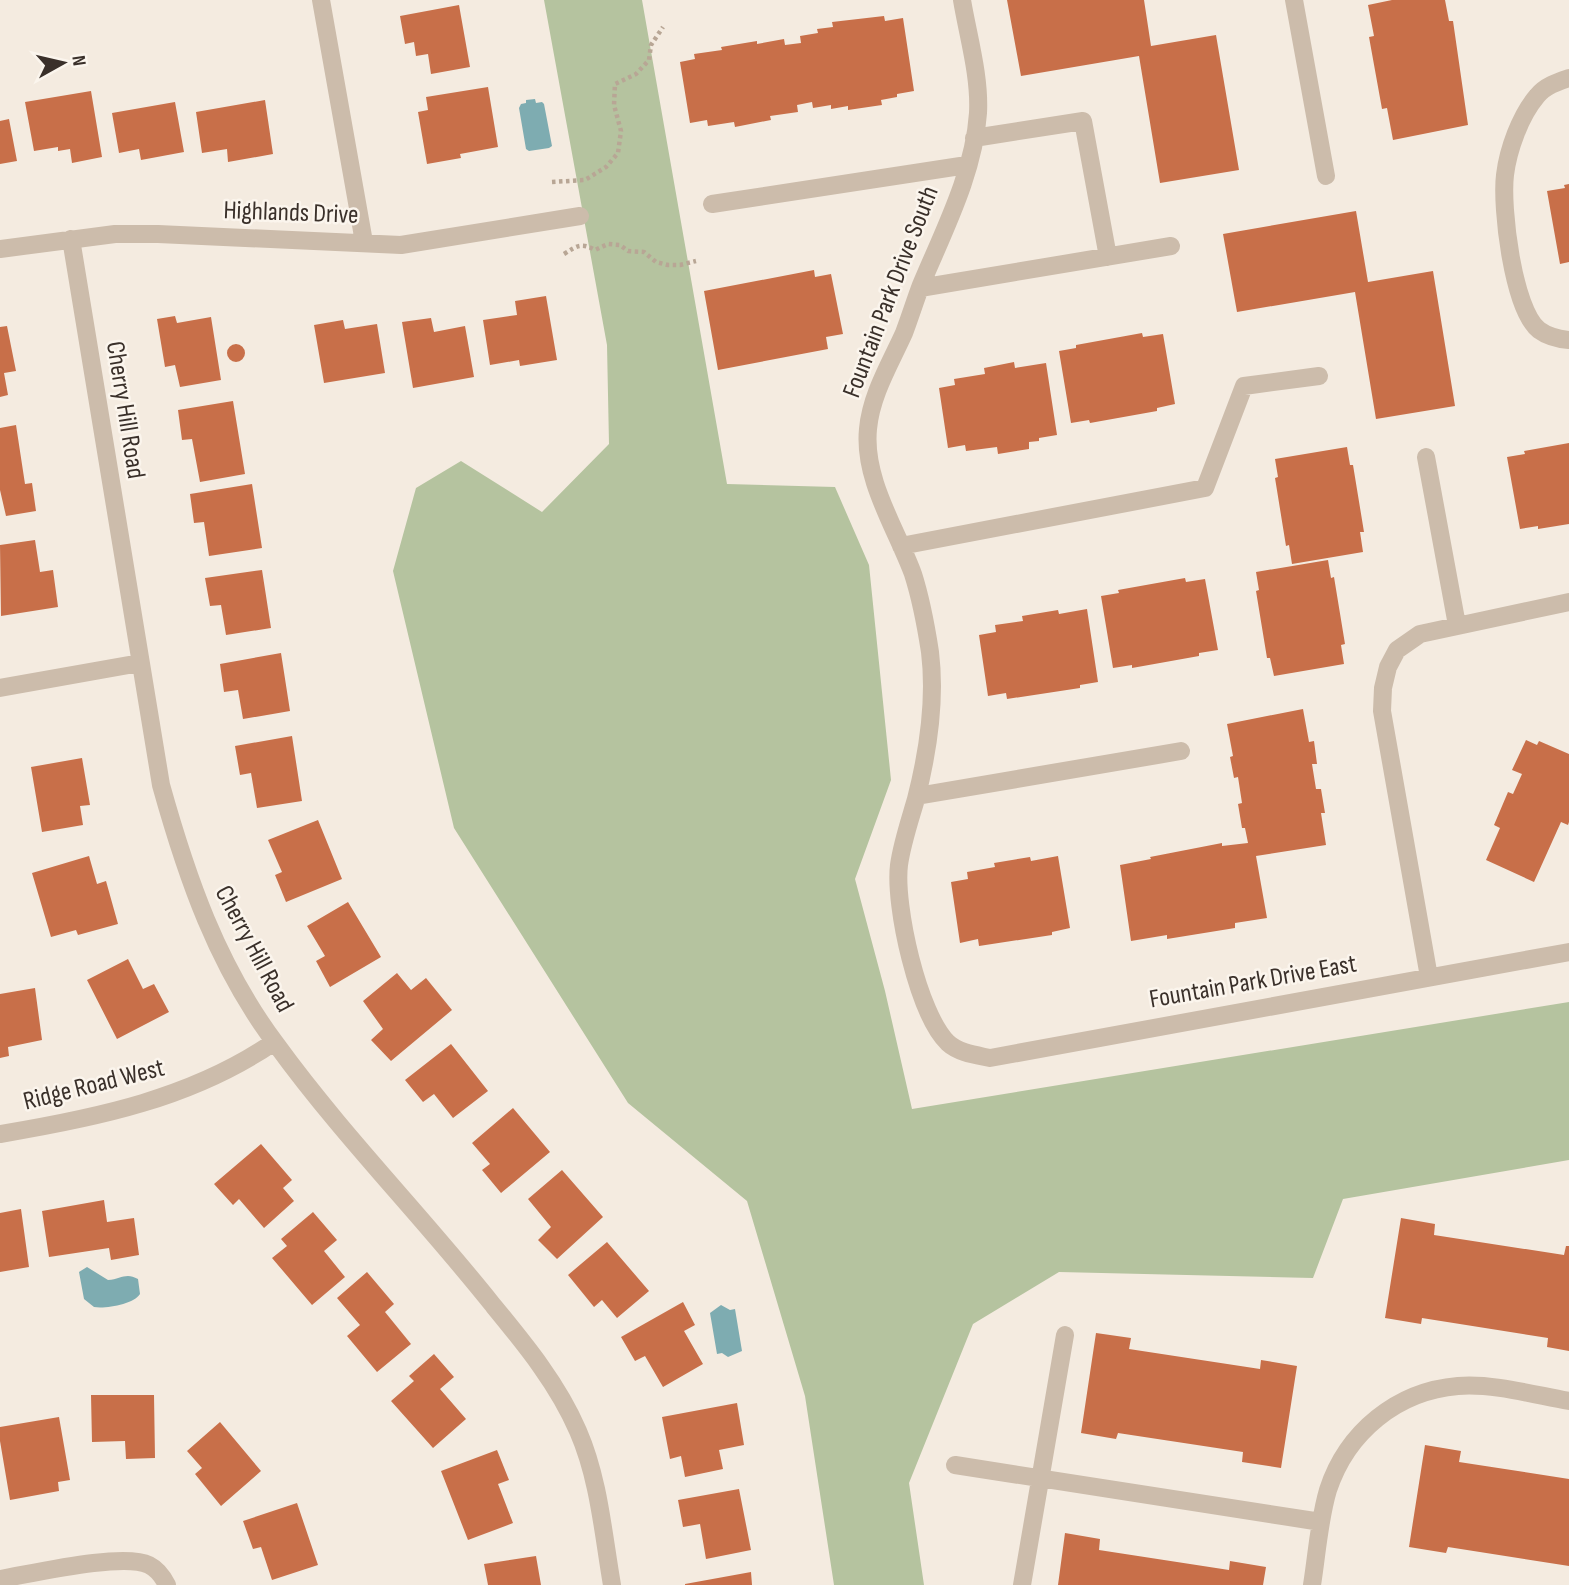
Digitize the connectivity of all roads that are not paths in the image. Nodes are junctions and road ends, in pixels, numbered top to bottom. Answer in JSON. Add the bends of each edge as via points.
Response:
{"nodes":[{"id":1,"x":321,"y":0,"type":"edge"},
{"id":2,"x":962,"y":0,"type":"edge"},
{"id":3,"x":1294,"y":0,"type":"edge"},
{"id":4,"x":1569,"y":78,"type":"edge"},
{"id":5,"x":974,"y":138,"type":"junction"},
{"id":6,"x":967,"y":165,"type":"junction"},
{"id":7,"x":1326,"y":176,"type":"dead end"},
{"id":8,"x":712,"y":204,"type":"dead end"},
{"id":9,"x":580,"y":216,"type":"dead end"},
{"id":10,"x":71,"y":239,"type":"junction"},
{"id":11,"x":364,"y":242,"type":"junction"},
{"id":12,"x":1171,"y":246,"type":"dead end"},
{"id":13,"x":0,"y":249,"type":"edge"},
{"id":14,"x":1108,"y":257,"type":"junction"},
{"id":15,"x":920,"y":288,"type":"junction"},
{"id":16,"x":1569,"y":340,"type":"edge"},
{"id":17,"x":1319,"y":376,"type":"dead end"},
{"id":18,"x":1426,"y":457,"type":"dead end"},
{"id":19,"x":901,"y":547,"type":"junction"},
{"id":20,"x":1569,"y":602,"type":"edge"},
{"id":21,"x":1457,"y":625,"type":"junction"},
{"id":22,"x":140,"y":663,"type":"junction"},
{"id":23,"x":0,"y":688,"type":"edge"},
{"id":24,"x":1181,"y":751,"type":"dead end"},
{"id":25,"x":917,"y":796,"type":"junction"},
{"id":26,"x":1569,"y":952,"type":"edge"},
{"id":27,"x":1429,"y":977,"type":"junction"},
{"id":28,"x":274,"y":1042,"type":"junction"},
{"id":29,"x":949,"y":1044,"type":"joint"},
{"id":30,"x":0,"y":1134,"type":"edge"},
{"id":31,"x":1065,"y":1335,"type":"dead end"},
{"id":32,"x":1569,"y":1401,"type":"edge"},
{"id":33,"x":955,"y":1465,"type":"dead end"},
{"id":34,"x":1039,"y":1478,"type":"junction"},
{"id":35,"x":1321,"y":1522,"type":"junction"},
{"id":36,"x":0,"y":1579,"type":"edge"},
{"id":37,"x":167,"y":1585,"type":"edge"},
{"id":38,"x":612,"y":1585,"type":"edge"},
{"id":39,"x":1022,"y":1585,"type":"edge"},
{"id":40,"x":1312,"y":1585,"type":"edge"}],
"edges":[{"from":1,"to":11,"type":"street"},
{"from":2,"to":5,"type":"street","name":"Fountain Park Drive South","via":[[976,84]]},
{"from":3,"to":7,"type":"street"},
{"from":4,"to":16,"type":"street","via":[[1537,96],[1513,139],[1504,176],[1504,214],[1525,310],[1538,330]]},
{"from":5,"to":6,"type":"street","name":"Fountain Park Drive South"},
{"from":5,"to":14,"type":"street","via":[[1083,121]]},
{"from":6,"to":8,"type":"street"},
{"from":6,"to":15,"type":"street","name":"Fountain Park Drive South","via":[[954,211]]},
{"from":9,"to":11,"type":"street","name":"Highlands Drive","via":[[413,244]]},
{"from":10,"to":11,"type":"street","name":"Highlands Drive","via":[[158,234]]},
{"from":10,"to":13,"type":"street","name":"Highlands Drive"},
{"from":10,"to":22,"type":"street","name":"Cherry Hill Road"},
{"from":12,"to":14,"type":"street"},
{"from":14,"to":15,"type":"street"},
{"from":15,"to":19,"type":"street","name":"Fountain Park Drive South","via":[[885,372],[868,429],[874,478]]},
{"from":17,"to":19,"type":"street","via":[[1244,386],[1205,488]]},
{"from":18,"to":21,"type":"street"},
{"from":19,"to":25,"type":"street","name":"Fountain Park Drive South","via":[[913,576],[930,655],[930,729]]},
{"from":20,"to":21,"type":"street"},
{"from":21,"to":27,"type":"street","via":[[1420,634],[1397,650],[1383,688],[1385,733]]},
{"from":22,"to":23,"type":"street"},
{"from":22,"to":28,"type":"street","name":"Cherry Hill Road","via":[[161,785],[182,860],[227,965]]},
{"from":24,"to":25,"type":"street"},
{"from":25,"to":29,"type":"street","name":"Fountain Park Drive South","via":[[899,865],[899,895],[924,1000]]},
{"from":26,"to":27,"type":"street","name":"Fountain Park Drive East"},
{"from":27,"to":29,"type":"street","name":"Fountain Park Drive East","via":[[990,1058]]},
{"from":28,"to":30,"type":"street","name":"Ridge Road West","via":[[237,1065],[143,1104]]},
{"from":28,"to":38,"type":"street","name":"Cherry Hill Road","via":[[449,1249],[555,1390],[577,1428],[593,1472]]},
{"from":31,"to":34,"type":"street"},
{"from":32,"to":35,"type":"street","via":[[1459,1385],[1409,1397],[1362,1431],[1344,1454],[1327,1493]]},
{"from":33,"to":34,"type":"street"},
{"from":34,"to":35,"type":"street"},
{"from":34,"to":39,"type":"street"},
{"from":35,"to":40,"type":"street"},
{"from":36,"to":37,"type":"street","via":[[133,1561],[159,1572]]}]}
